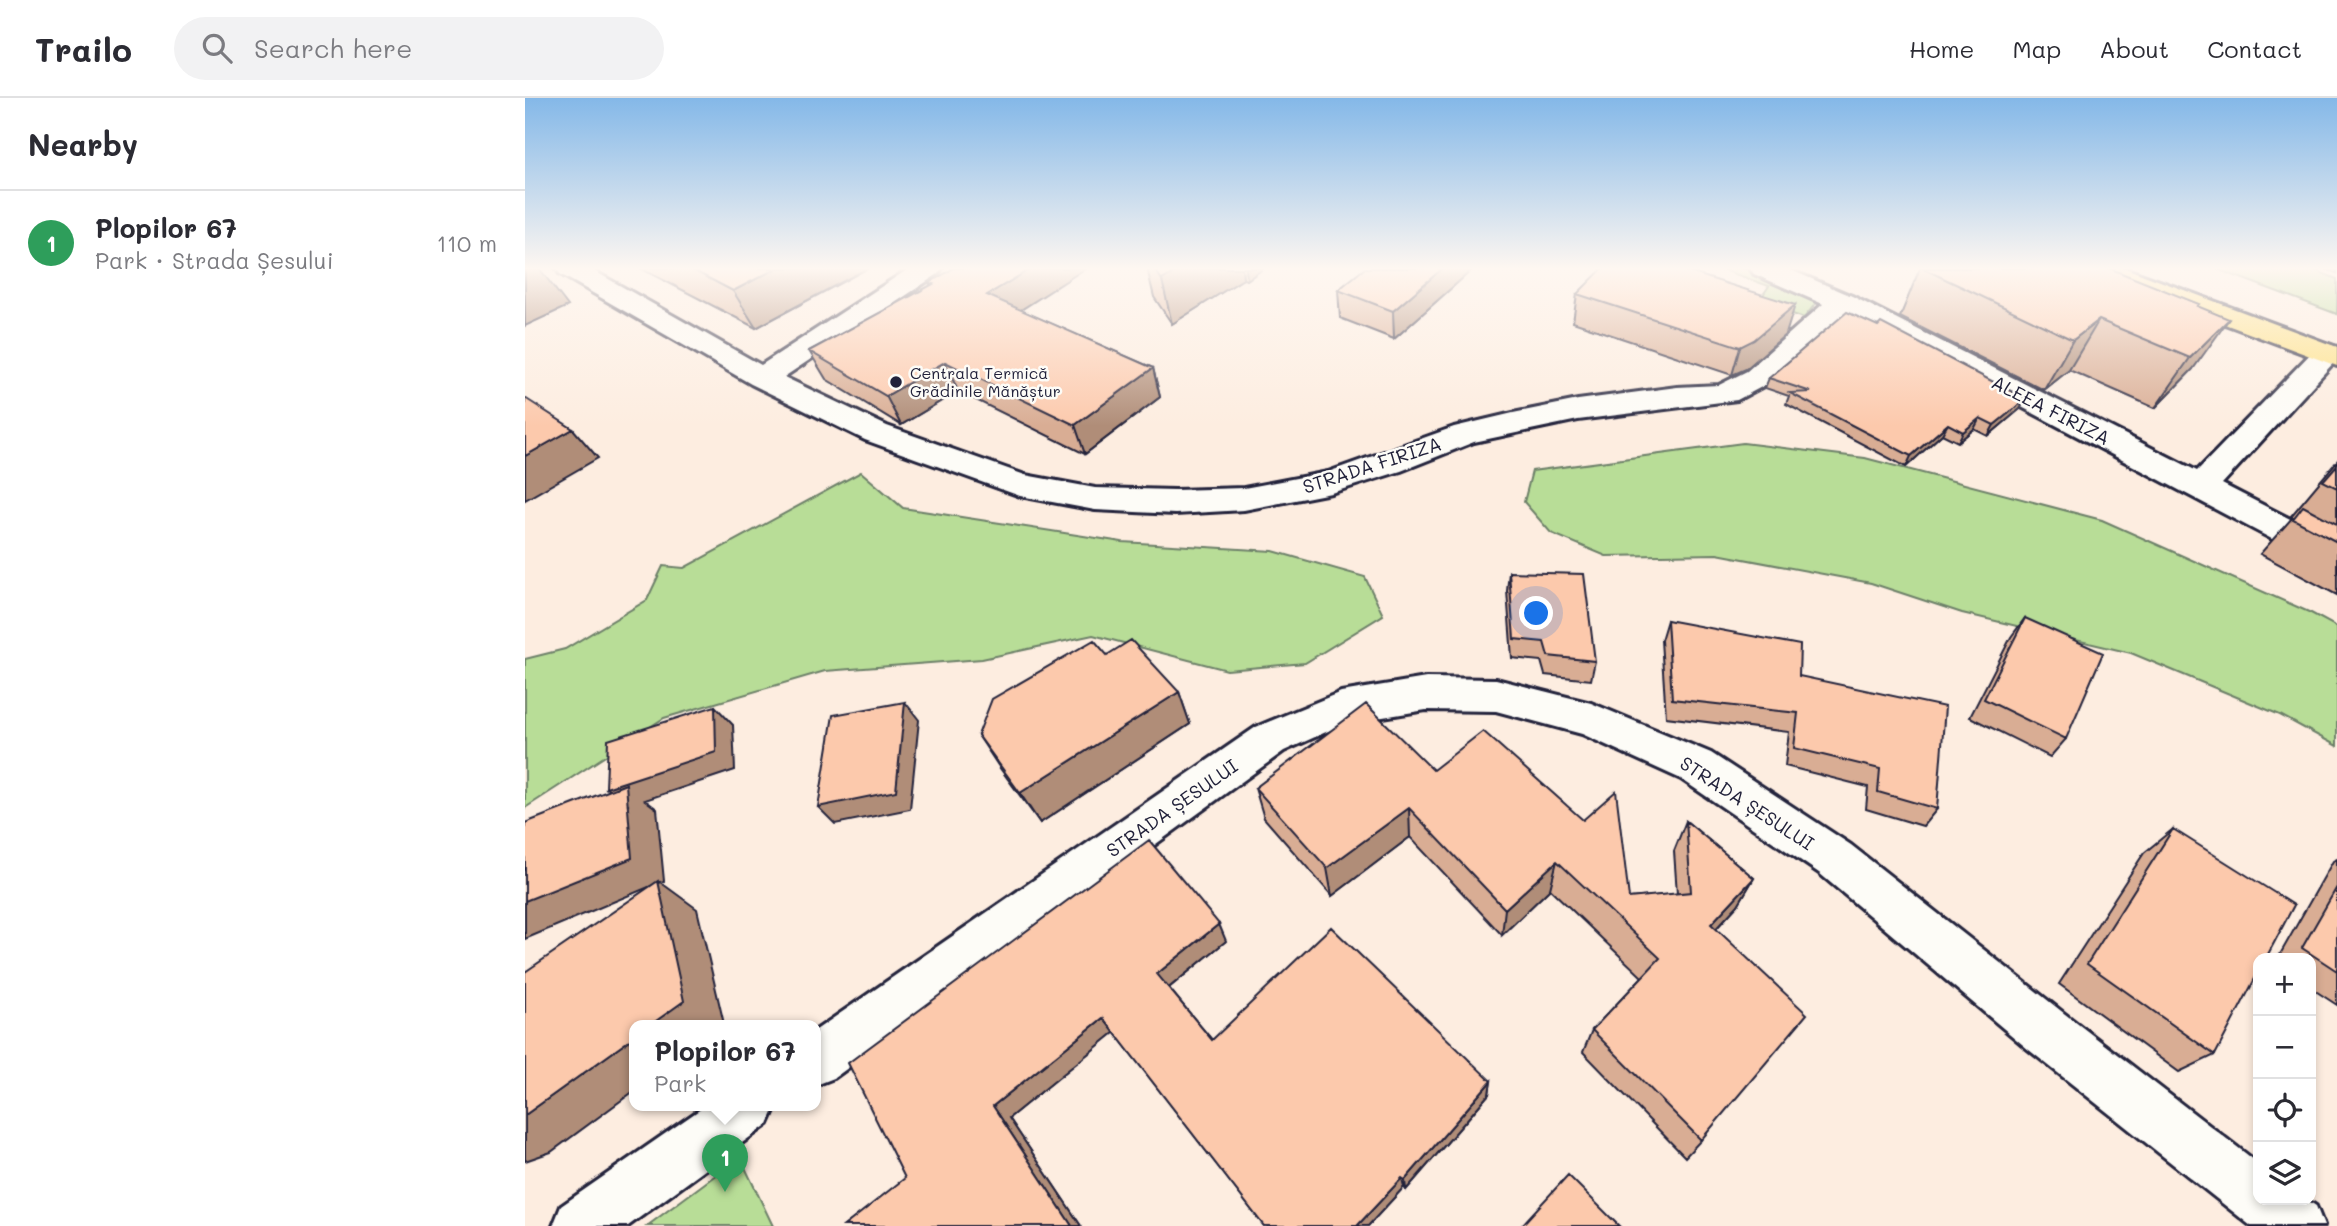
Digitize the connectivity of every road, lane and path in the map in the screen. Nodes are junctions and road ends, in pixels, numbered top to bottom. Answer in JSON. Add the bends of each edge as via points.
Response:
{"nodes":[{"id":1,"x":661,"y":321,"type":"edge"},
{"id":2,"x":849,"y":321,"type":"edge"},
{"id":3,"x":1821,"y":321,"type":"edge"},
{"id":4,"x":1878,"y":321,"type":"edge"},
{"id":5,"x":2239,"y":321,"type":"edge"},
{"id":6,"x":2245,"y":321,"type":"edge"},
{"id":7,"x":2279,"y":334,"type":"junction"},
{"id":8,"x":2332,"y":355,"type":"edge"},
{"id":9,"x":762,"y":378,"type":"junction"},
{"id":10,"x":2201,"y":487,"type":"junction"},
{"id":11,"x":2337,"y":558,"type":"edge"},
{"id":12,"x":821,"y":1056,"type":"edge"},
{"id":13,"x":743,"y":1111,"type":"edge"},
{"id":14,"x":2253,"y":1192,"type":"edge"},
{"id":15,"x":2269,"y":1205,"type":"edge"},
{"id":16,"x":581,"y":1226,"type":"edge"},
{"id":17,"x":2296,"y":1226,"type":"edge"}],
"edges":[{"from":1,"to":9,"type":"street","name":"STRADA FIRIZA"},
{"from":2,"to":9,"type":"street"},
{"from":3,"to":9,"type":"street","name":"STRADA FIRIZA","via":[[1758,377],[1726,393],[1578,410],[1501,426],[1465,434],[1331,482],[1244,499],[1095,499],[1020,485],[876,433]]},
{"from":4,"to":10,"type":"street","name":"ALEEA FIRIZA"},
{"from":5,"to":7,"type":"main road"},
{"from":6,"to":7,"type":"main road"},
{"from":7,"to":8,"type":"main road"},
{"from":8,"to":10,"type":"street"},
{"from":10,"to":11,"type":"street","name":"ALEEA FIRIZA"},
{"from":12,"to":14,"type":"street","name":"STRADA ȘESULUI","via":[[1270,739],[1341,708],[1426,694],[1496,695],[1591,720],[1696,766],[1835,859]]},
{"from":13,"to":16,"type":"street"},
{"from":15,"to":17,"type":"street"}]}
